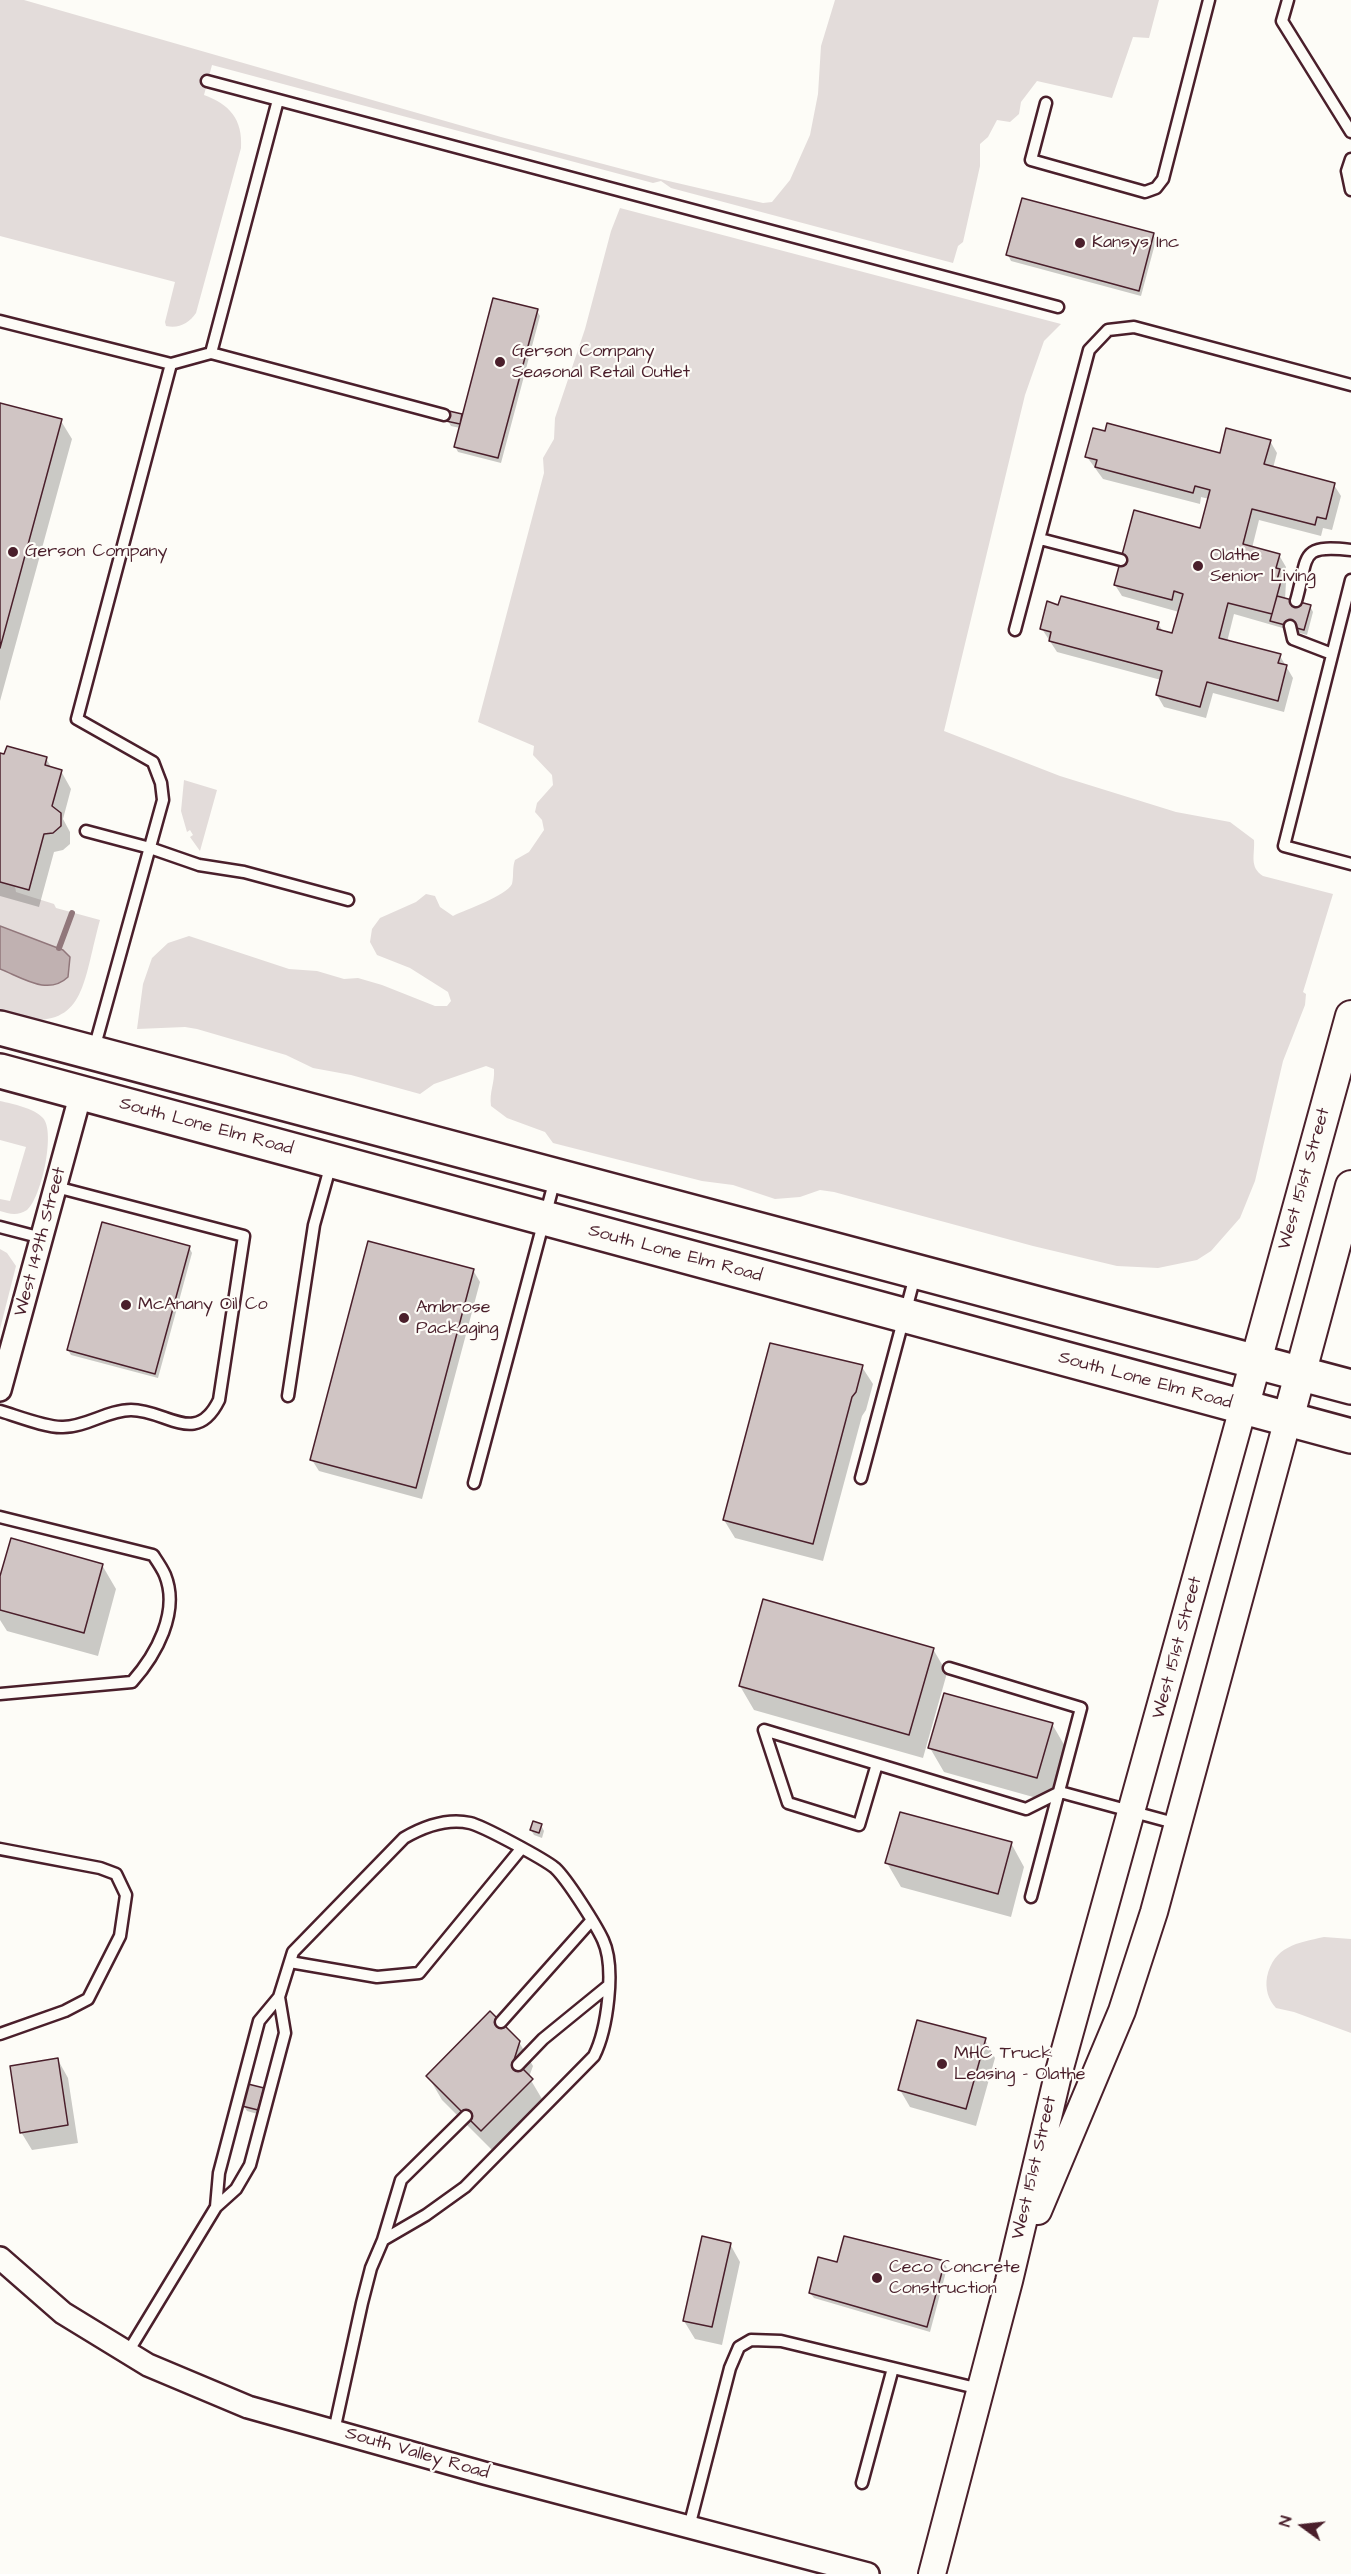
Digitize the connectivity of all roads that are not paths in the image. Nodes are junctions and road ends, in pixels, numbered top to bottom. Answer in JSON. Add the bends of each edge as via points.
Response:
{"nodes":[{"id":1,"x":1209,"y":0,"type":"edge"},
{"id":2,"x":1288,"y":0,"type":"edge"},
{"id":3,"x":207,"y":81,"type":"dead end"},
{"id":4,"x":278,"y":100,"type":"junction"},
{"id":5,"x":1046,"y":103,"type":"dead end"},
{"id":6,"x":1351,"y":132,"type":"edge"},
{"id":7,"x":1351,"y":159,"type":"edge"},
{"id":8,"x":1351,"y":190,"type":"edge"},
{"id":9,"x":1058,"y":307,"type":"dead end"},
{"id":10,"x":0,"y":321,"type":"edge"},
{"id":11,"x":211,"y":353,"type":"junction"},
{"id":12,"x":171,"y":364,"type":"junction"},
{"id":13,"x":1351,"y":384,"type":"edge"},
{"id":14,"x":444,"y":415,"type":"dead end"},
{"id":15,"x":1040,"y":539,"type":"junction"},
{"id":16,"x":1351,"y":550,"type":"edge"},
{"id":17,"x":1121,"y":560,"type":"dead end"},
{"id":18,"x":1351,"y":580,"type":"edge"},
{"id":19,"x":1296,"y":601,"type":"dead end"},
{"id":20,"x":1290,"y":626,"type":"dead end"},
{"id":21,"x":1015,"y":630,"type":"dead end"},
{"id":22,"x":1332,"y":654,"type":"junction"},
{"id":23,"x":86,"y":831,"type":"dead end"},
{"id":24,"x":150,"y":848,"type":"junction"},
{"id":25,"x":1351,"y":864,"type":"edge"},
{"id":26,"x":348,"y":900,"type":"dead end"},
{"id":27,"x":1351,"y":1016,"type":"edge"},
{"id":28,"x":0,"y":1028,"type":"edge"},
{"id":29,"x":93,"y":1053,"type":"junction"},
{"id":30,"x":0,"y":1071,"type":"edge"},
{"id":31,"x":81,"y":1093,"type":"junction"},
{"id":32,"x":332,"y":1161,"type":"junction"},
{"id":33,"x":557,"y":1174,"type":"junction"},
{"id":34,"x":1351,"y":1186,"type":"edge"},
{"id":35,"x":56,"y":1187,"type":"junction"},
{"id":36,"x":544,"y":1218,"type":"junction"},
{"id":37,"x":0,"y":1227,"type":"edge"},
{"id":38,"x":42,"y":1238,"type":"junction"},
{"id":39,"x":916,"y":1271,"type":"junction"},
{"id":40,"x":903,"y":1316,"type":"junction"},
{"id":41,"x":1255,"y":1360,"type":"junction"},
{"id":42,"x":1301,"y":1373,"type":"junction"},
{"id":43,"x":1351,"y":1387,"type":"edge"},
{"id":44,"x":0,"y":1390,"type":"edge"},
{"id":45,"x":288,"y":1396,"type":"dead end"},
{"id":46,"x":1243,"y":1408,"type":"junction"},
{"id":47,"x":0,"y":1411,"type":"edge"},
{"id":48,"x":1287,"y":1419,"type":"junction"},
{"id":49,"x":1351,"y":1436,"type":"edge"},
{"id":50,"x":861,"y":1478,"type":"dead end"},
{"id":51,"x":474,"y":1483,"type":"dead end"},
{"id":52,"x":0,"y":1517,"type":"edge"},
{"id":53,"x":949,"y":1668,"type":"dead end"},
{"id":54,"x":0,"y":1694,"type":"edge"},
{"id":55,"x":877,"y":1764,"type":"junction"},
{"id":56,"x":1060,"y":1792,"type":"junction"},
{"id":57,"x":1133,"y":1812,"type":"junction"},
{"id":58,"x":1179,"y":1824,"type":"junction"},
{"id":59,"x":0,"y":1849,"type":"edge"},
{"id":60,"x":521,"y":1850,"type":"junction"},
{"id":61,"x":1031,"y":1897,"type":"dead end"},
{"id":62,"x":591,"y":1921,"type":"junction"},
{"id":63,"x":290,"y":1962,"type":"junction"},
{"id":64,"x":608,"y":1986,"type":"junction"},
{"id":65,"x":279,"y":1997,"type":"junction"},
{"id":66,"x":501,"y":2022,"type":"dead end"},
{"id":67,"x":0,"y":2034,"type":"edge"},
{"id":68,"x":518,"y":2064,"type":"dead end"},
{"id":69,"x":466,"y":2116,"type":"dead end"},
{"id":70,"x":216,"y":2207,"type":"junction"},
{"id":71,"x":383,"y":2240,"type":"junction"},
{"id":72,"x":0,"y":2258,"type":"edge"},
{"id":73,"x":1009,"y":2281,"type":"junction"},
{"id":74,"x":128,"y":2352,"type":"junction"},
{"id":75,"x":893,"y":2368,"type":"junction"},
{"id":76,"x":981,"y":2389,"type":"junction"},
{"id":77,"x":334,"y":2431,"type":"junction"},
{"id":78,"x":862,"y":2483,"type":"dead end"},
{"id":79,"x":689,"y":2527,"type":"junction"},
{"id":80,"x":868,"y":2574,"type":"edge"},
{"id":81,"x":932,"y":2574,"type":"edge"}],
"edges":[{"from":1,"to":5,"type":"lane","via":[[1163,178],[1156,188],[1145,192],[1031,160]]},
{"from":2,"to":6,"type":"lane","via":[[1282,21]]},
{"from":3,"to":4,"type":"lane"},
{"from":4,"to":9,"type":"lane"},
{"from":4,"to":11,"type":"lane"},
{"from":7,"to":8,"type":"lane","via":[[1347,171]]},
{"from":10,"to":12,"type":"lane"},
{"from":11,"to":12,"type":"lane"},
{"from":11,"to":14,"type":"lane"},
{"from":12,"to":24,"type":"lane","via":[[77,718],[153,762],[162,783],[163,800]]},
{"from":13,"to":15,"type":"lane","via":[[1134,327],[1108,330],[1089,350]]},
{"from":15,"to":17,"type":"lane"},
{"from":15,"to":21,"type":"lane"},
{"from":16,"to":19,"type":"lane","via":[[1314,549],[1308,555]]},
{"from":18,"to":22,"type":"lane"},
{"from":20,"to":22,"type":"lane","via":[[1293,639]]},
{"from":22,"to":25,"type":"lane","via":[[1284,846]]},
{"from":23,"to":24,"type":"lane"},
{"from":24,"to":26,"type":"lane","via":[[199,865],[244,872]]},
{"from":24,"to":29,"type":"lane"},
{"from":27,"to":41,"type":"main road","name":"West 151st Street"},
{"from":28,"to":29,"type":"main road"},
{"from":29,"to":33,"type":"main road"},
{"from":30,"to":31,"type":"main road","name":"South Lone Elm Road"},
{"from":31,"to":32,"type":"main road","name":"South Lone Elm Road"},
{"from":31,"to":35,"type":"street","name":"West 149th Street"},
{"from":32,"to":36,"type":"main road","name":"South Lone Elm Road"},
{"from":32,"to":45,"type":"lane","via":[[314,1225]]},
{"from":33,"to":36,"type":"lane"},
{"from":33,"to":39,"type":"main road"},
{"from":34,"to":42,"type":"main road","name":"West 151st Street"},
{"from":35,"to":38,"type":"street","name":"West 149th Street"},
{"from":35,"to":47,"type":"lane","via":[[244,1236],[219,1400],[204,1421],[190,1425],[130,1410],[63,1427]]},
{"from":36,"to":40,"type":"main road","name":"South Lone Elm Road"},
{"from":36,"to":51,"type":"lane"},
{"from":37,"to":38,"type":"lane"},
{"from":38,"to":44,"type":"street","name":"West 149th Street"},
{"from":39,"to":40,"type":"lane"},
{"from":39,"to":41,"type":"main road"},
{"from":40,"to":46,"type":"main road","name":"South Lone Elm Road"},
{"from":40,"to":50,"type":"lane"},
{"from":41,"to":42,"type":"main road"},
{"from":41,"to":46,"type":"main road","name":"West 151st Street"},
{"from":42,"to":43,"type":"main road"},
{"from":42,"to":48,"type":"main road","name":"West 151st Street"},
{"from":46,"to":48,"type":"main road","name":"South Lone Elm Road"},
{"from":46,"to":57,"type":"street","name":"West 151st Street"},
{"from":48,"to":49,"type":"main road","name":"South Lone Elm Road"},
{"from":48,"to":58,"type":"street","name":"West 151st Street"},
{"from":52,"to":54,"type":"lane","via":[[153,1555],[165,1576],[170,1606],[157,1646],[132,1682]]},
{"from":53,"to":56,"type":"lane","via":[[1081,1708]]},
{"from":55,"to":55,"type":"lane","via":[[843,1754],[764,1730],[788,1803],[859,1825]]},
{"from":55,"to":56,"type":"lane","via":[[1026,1809]]},
{"from":56,"to":57,"type":"lane"},
{"from":56,"to":61,"type":"lane"},
{"from":57,"to":58,"type":"lane"},
{"from":57,"to":73,"type":"street","name":"West 151st Street","via":[[1058,2075]]},
{"from":58,"to":73,"type":"street","name":"West 151st Street","via":[[1122,2011]]},
{"from":59,"to":67,"type":"lane","via":[[100,1868],[116,1874],[126,1895],[120,1936],[88,1999]]},
{"from":60,"to":62,"type":"lane","via":[[555,1868]]},
{"from":60,"to":63,"type":"lane","via":[[419,1973],[377,1977]]},
{"from":60,"to":63,"type":"lane","via":[[470,1823],[421,1829],[404,1838],[293,1952]]},
{"from":62,"to":64,"type":"lane","via":[[604,1941]]},
{"from":62,"to":66,"type":"lane"},
{"from":63,"to":65,"type":"lane"},
{"from":64,"to":68,"type":"lane"},
{"from":64,"to":71,"type":"lane","via":[[607,2020],[594,2056],[465,2187]]},
{"from":65,"to":70,"type":"lane","via":[[259,2021],[219,2173]]},
{"from":65,"to":70,"type":"lane","via":[[285,2033],[250,2165],[236,2189]]},
{"from":69,"to":71,"type":"lane","via":[[401,2180]]},
{"from":70,"to":74,"type":"lane"},
{"from":71,"to":77,"type":"lane","via":[[362,2303]]},
{"from":72,"to":74,"type":"street","name":"South Valley Road","via":[[63,2313]]},
{"from":73,"to":76,"type":"street","name":"West 151st Street"},
{"from":74,"to":77,"type":"street","name":"South Valley Road","via":[[148,2365],[248,2407]]},
{"from":75,"to":76,"type":"lane"},
{"from":75,"to":78,"type":"lane"},
{"from":75,"to":79,"type":"lane","via":[[781,2341],[751,2340],[739,2347],[730,2368]]},
{"from":76,"to":81,"type":"street","name":"West 151st Street"},
{"from":77,"to":79,"type":"street","name":"South Valley Road"},
{"from":79,"to":80,"type":"street","name":"South Valley Road"}]}
